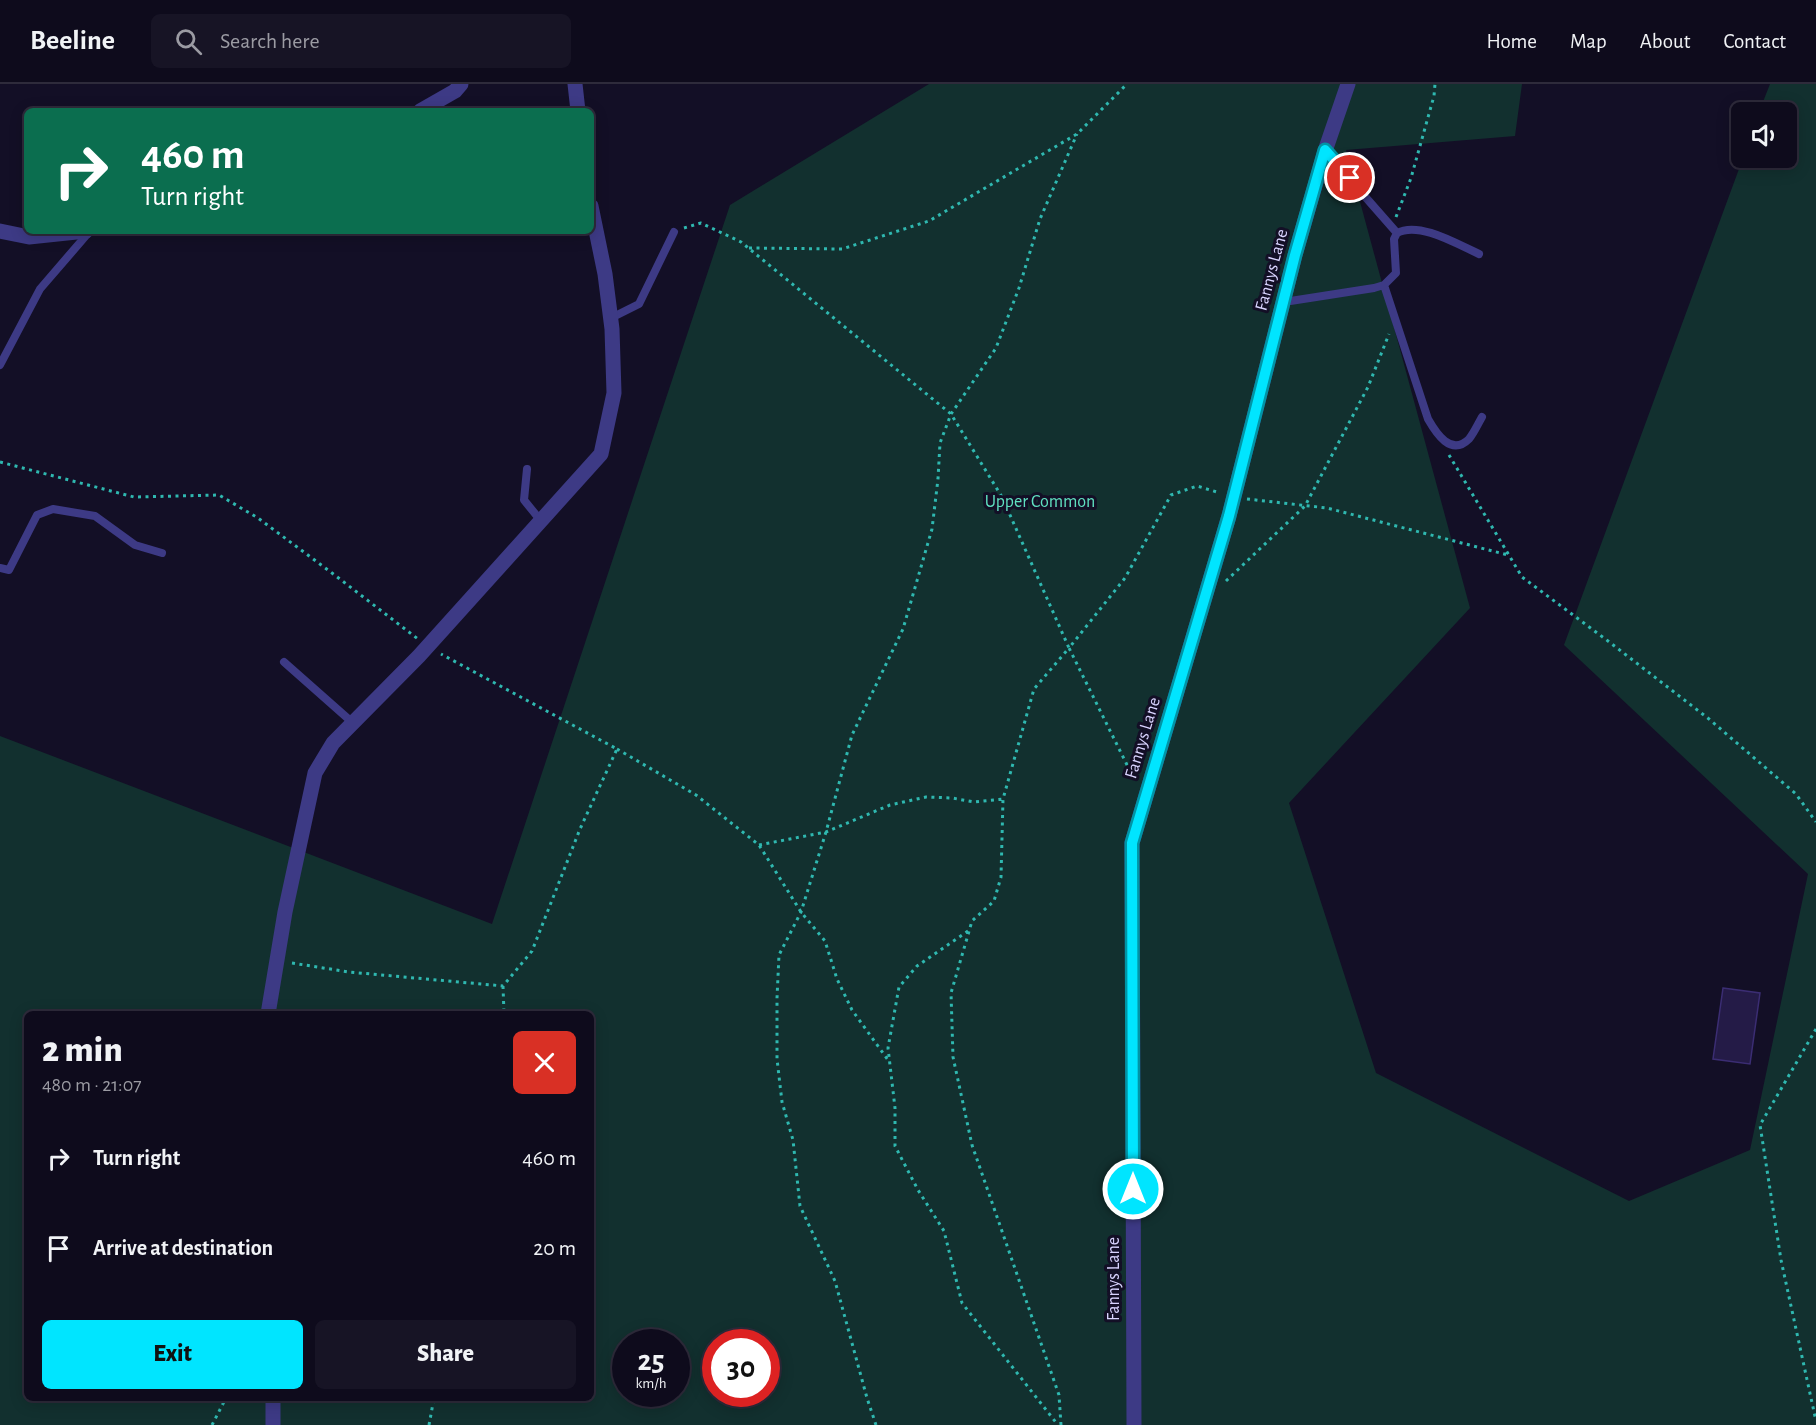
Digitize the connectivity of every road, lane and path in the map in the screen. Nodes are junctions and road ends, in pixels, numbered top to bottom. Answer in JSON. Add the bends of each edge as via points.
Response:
{"nodes":[{"id":1,"x":461,"y":84,"type":"edge"},
{"id":2,"x":575,"y":84,"type":"edge"},
{"id":3,"x":1127,"y":84,"type":"edge"},
{"id":4,"x":1348,"y":84,"type":"edge"},
{"id":5,"x":1435,"y":84,"type":"edge"},
{"id":6,"x":425,"y":108,"type":"edge"},
{"id":7,"x":578,"y":108,"type":"edge"},
{"id":8,"x":1077,"y":134,"type":"junction"},
{"id":9,"x":1325,"y":150,"type":"junction"},
{"id":10,"x":594,"y":221,"type":"edge"},
{"id":11,"x":1394,"y":230,"type":"junction"},
{"id":12,"x":0,"y":231,"type":"edge"},
{"id":13,"x":674,"y":232,"type":"joint"},
{"id":14,"x":58,"y":234,"type":"edge"},
{"id":15,"x":86,"y":234,"type":"edge"},
{"id":16,"x":747,"y":248,"type":"junction"},
{"id":17,"x":1479,"y":254,"type":"dead end"},
{"id":18,"x":1384,"y":285,"type":"junction"},
{"id":19,"x":1284,"y":302,"type":"junction"},
{"id":20,"x":611,"y":318,"type":"junction"},
{"id":21,"x":1395,"y":320,"type":"junction"},
{"id":22,"x":0,"y":365,"type":"edge"},
{"id":23,"x":951,"y":414,"type":"junction"},
{"id":24,"x":1482,"y":417,"type":"dead end"},
{"id":25,"x":1442,"y":439,"type":"junction"},
{"id":26,"x":0,"y":462,"type":"edge"},
{"id":27,"x":527,"y":469,"type":"dead end"},
{"id":28,"x":1234,"y":497,"type":"junction"},
{"id":29,"x":1305,"y":506,"type":"junction"},
{"id":30,"x":541,"y":521,"type":"junction"},
{"id":31,"x":162,"y":553,"type":"dead end"},
{"id":32,"x":1508,"y":555,"type":"junction"},
{"id":33,"x":0,"y":568,"type":"edge"},
{"id":34,"x":1203,"y":603,"type":"junction"},
{"id":35,"x":427,"y":646,"type":"junction"},
{"id":36,"x":1069,"y":648,"type":"junction"},
{"id":37,"x":284,"y":662,"type":"dead end"},
{"id":38,"x":353,"y":723,"type":"junction"},
{"id":39,"x":617,"y":749,"type":"junction"},
{"id":40,"x":1003,"y":799,"type":"junction"},
{"id":41,"x":1145,"y":799,"type":"junction"},
{"id":42,"x":1816,"y":822,"type":"edge"},
{"id":43,"x":826,"y":832,"type":"junction"},
{"id":44,"x":759,"y":845,"type":"junction"},
{"id":45,"x":801,"y":912,"type":"junction"},
{"id":46,"x":969,"y":930,"type":"junction"},
{"id":47,"x":278,"y":961,"type":"junction"},
{"id":48,"x":502,"y":986,"type":"junction"},
{"id":49,"x":269,"y":1011,"type":"edge"},
{"id":50,"x":504,"y":1011,"type":"edge"},
{"id":51,"x":1816,"y":1029,"type":"edge"},
{"id":52,"x":889,"y":1061,"type":"junction"},
{"id":53,"x":224,"y":1401,"type":"edge"},
{"id":54,"x":273,"y":1401,"type":"edge"},
{"id":55,"x":433,"y":1401,"type":"edge"},
{"id":56,"x":1816,"y":1421,"type":"edge"},
{"id":57,"x":212,"y":1425,"type":"edge"},
{"id":58,"x":273,"y":1425,"type":"edge"},
{"id":59,"x":429,"y":1425,"type":"edge"},
{"id":60,"x":876,"y":1425,"type":"edge"},
{"id":61,"x":1060,"y":1425,"type":"edge"},
{"id":62,"x":1134,"y":1425,"type":"edge"}],
"edges":[{"from":1,"to":6,"type":"street"},
{"from":2,"to":7,"type":"street"},
{"from":3,"to":8,"type":"path"},
{"from":4,"to":9,"type":"street","name":"Fannys Lane"},
{"from":5,"to":11,"type":"path"},
{"from":8,"to":16,"type":"path","via":[[929,221],[842,249]]},
{"from":8,"to":23,"type":"path","via":[[1040,219],[996,348]]},
{"from":9,"to":11,"type":"lane"},
{"from":9,"to":19,"type":"street","name":"Fannys Lane"},
{"from":10,"to":20,"type":"street"},
{"from":11,"to":17,"type":"lane","via":[[1413,228]]},
{"from":11,"to":18,"type":"lane","via":[[1396,273]]},
{"from":12,"to":14,"type":"street","via":[[29,237]]},
{"from":13,"to":16,"type":"path","via":[[701,223]]},
{"from":13,"to":20,"type":"lane","via":[[639,304]]},
{"from":15,"to":22,"type":"lane","via":[[40,289]]},
{"from":16,"to":23,"type":"path"},
{"from":18,"to":19,"type":"lane"},
{"from":18,"to":21,"type":"lane"},
{"from":19,"to":28,"type":"street","name":"Fannys Lane"},
{"from":20,"to":30,"type":"street","via":[[614,393],[601,454]]},
{"from":21,"to":25,"type":"lane","via":[[1428,419]]},
{"from":21,"to":29,"type":"path","via":[[1368,387]]},
{"from":23,"to":36,"type":"path","via":[[1002,497]]},
{"from":23,"to":43,"type":"path","via":[[940,443],[932,529],[903,629],[852,735]]},
{"from":24,"to":25,"type":"lane","via":[[1469,438],[1459,445]]},
{"from":25,"to":32,"type":"path"},
{"from":26,"to":35,"type":"path","via":[[134,497],[219,495],[268,525]]},
{"from":27,"to":30,"type":"lane","via":[[524,500]]},
{"from":28,"to":29,"type":"path"},
{"from":28,"to":34,"type":"street","name":"Fannys Lane"},
{"from":28,"to":36,"type":"path","via":[[1197,486],[1171,495],[1125,578]]},
{"from":29,"to":32,"type":"path","via":[[1327,508]]},
{"from":29,"to":34,"type":"path"},
{"from":30,"to":35,"type":"street"},
{"from":31,"to":33,"type":"lane","via":[[135,545],[95,516],[53,509],[37,515],[9,570]]},
{"from":32,"to":42,"type":"path","via":[[1522,577],[1709,719],[1796,794]]},
{"from":34,"to":41,"type":"street","name":"Fannys Lane"},
{"from":35,"to":38,"type":"street"},
{"from":35,"to":39,"type":"path"},
{"from":36,"to":40,"type":"path","via":[[1034,689]]},
{"from":36,"to":41,"type":"path"},
{"from":37,"to":38,"type":"lane"},
{"from":38,"to":47,"type":"street","via":[[333,743],[315,773]]},
{"from":39,"to":44,"type":"path","via":[[696,795]]},
{"from":39,"to":48,"type":"path","via":[[580,829],[532,951]]},
{"from":40,"to":43,"type":"path","via":[[974,802],[926,797],[890,805]]},
{"from":40,"to":46,"type":"path","via":[[1002,877],[994,902],[972,921]]},
{"from":41,"to":62,"type":"street","name":"Fannys Lane","via":[[1132,843]]},
{"from":43,"to":44,"type":"path"},
{"from":43,"to":45,"type":"path"},
{"from":44,"to":45,"type":"path"},
{"from":45,"to":52,"type":"path","via":[[825,941],[852,1010]]},
{"from":45,"to":60,"type":"path","via":[[779,955],[777,1049],[782,1102],[793,1140],[801,1206],[835,1281]]},
{"from":46,"to":52,"type":"path","via":[[917,966],[899,987]]},
{"from":46,"to":61,"type":"path","via":[[951,993],[953,1057],[972,1145],[1059,1395]]},
{"from":47,"to":48,"type":"path"},
{"from":47,"to":49,"type":"street"},
{"from":48,"to":50,"type":"path"},
{"from":51,"to":56,"type":"path","via":[[1760,1125],[1781,1260]]},
{"from":52,"to":61,"type":"path","via":[[895,1146],[944,1231],[962,1303]]},
{"from":53,"to":57,"type":"path"},
{"from":54,"to":58,"type":"street"},
{"from":55,"to":59,"type":"path"}]}
